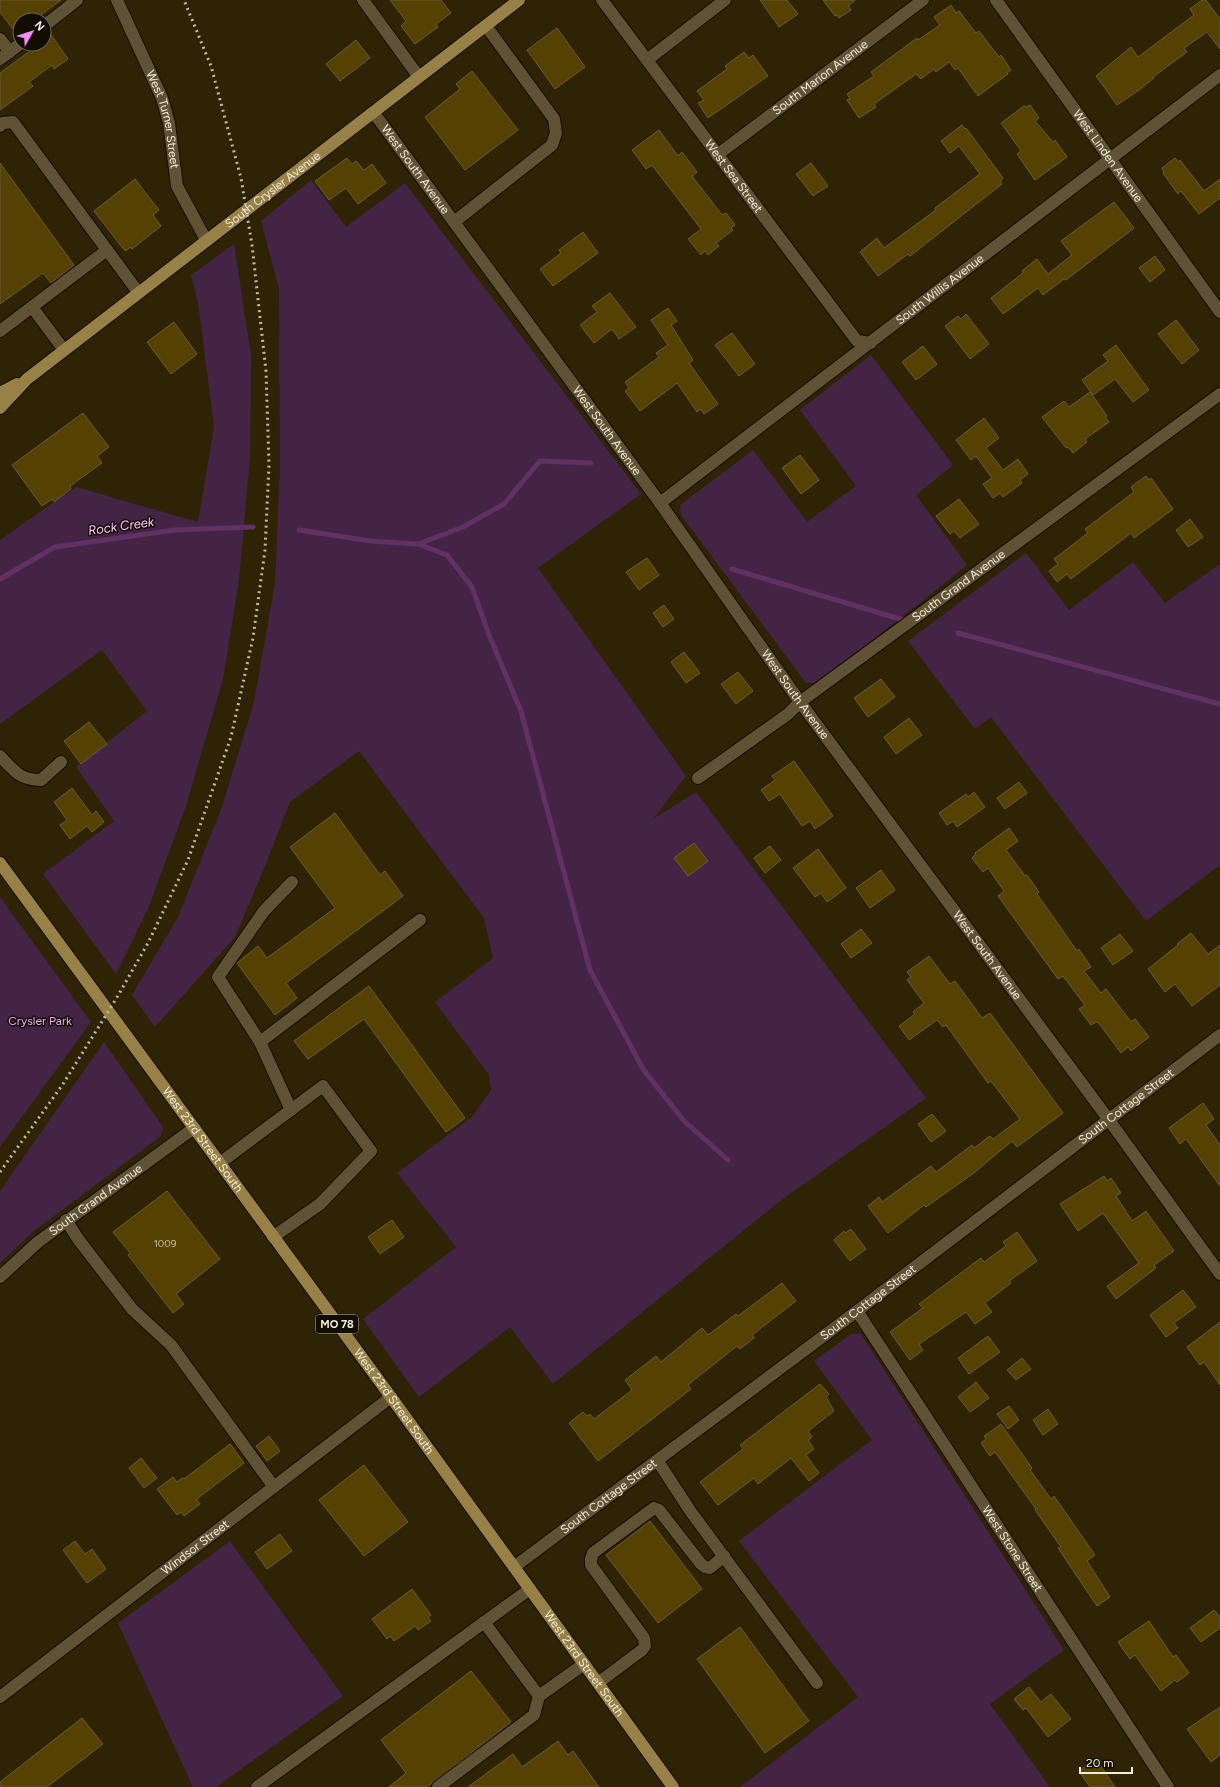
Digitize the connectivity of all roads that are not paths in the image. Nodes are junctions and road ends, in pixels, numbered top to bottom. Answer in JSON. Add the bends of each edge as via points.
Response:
{"nodes":[{"id":1,"x":77,"y":0,"type":"edge"},
{"id":2,"x":117,"y":0,"type":"edge"},
{"id":3,"x":363,"y":0,"type":"edge"},
{"id":4,"x":602,"y":0,"type":"edge"},
{"id":5,"x":725,"y":0,"type":"edge"},
{"id":6,"x":923,"y":0,"type":"edge"},
{"id":7,"x":996,"y":0,"type":"edge"},
{"id":8,"x":514,"y":2,"type":"edge"},
{"id":9,"x":52,"y":20,"type":"edge"},
{"id":10,"x":486,"y":26,"type":"junction"},
{"id":11,"x":0,"y":39,"type":"edge"},
{"id":12,"x":10,"y":52,"type":"joint"},
{"id":13,"x":0,"y":59,"type":"edge"},
{"id":14,"x":647,"y":60,"type":"junction"},
{"id":15,"x":1220,"y":75,"type":"edge"},
{"id":16,"x":419,"y":77,"type":"junction"},
{"id":17,"x":374,"y":113,"type":"junction"},
{"id":18,"x":0,"y":126,"type":"edge"},
{"id":19,"x":717,"y":155,"type":"junction"},
{"id":20,"x":1110,"y":160,"type":"junction"},
{"id":21,"x":454,"y":222,"type":"junction"},
{"id":22,"x":206,"y":240,"type":"junction"},
{"id":23,"x":107,"y":250,"type":"junction"},
{"id":24,"x":138,"y":292,"type":"junction"},
{"id":25,"x":32,"y":307,"type":"junction"},
{"id":26,"x":1220,"y":312,"type":"edge"},
{"id":27,"x":0,"y":331,"type":"edge"},
{"id":28,"x":871,"y":343,"type":"junction"},
{"id":29,"x":64,"y":350,"type":"junction"},
{"id":30,"x":27,"y":379,"type":"junction"},
{"id":31,"x":0,"y":393,"type":"edge"},
{"id":32,"x":1220,"y":394,"type":"edge"},
{"id":33,"x":0,"y":408,"type":"edge"},
{"id":34,"x":660,"y":503,"type":"junction"},
{"id":35,"x":800,"y":702,"type":"junction"},
{"id":36,"x":0,"y":756,"type":"edge"},
{"id":37,"x":61,"y":762,"type":"dead end"},
{"id":38,"x":698,"y":778,"type":"dead end"},
{"id":39,"x":0,"y":863,"type":"edge"},
{"id":40,"x":292,"y":882,"type":"dead end"},
{"id":41,"x":420,"y":920,"type":"dead end"},
{"id":42,"x":1220,"y":1035,"type":"edge"},
{"id":43,"x":260,"y":1042,"type":"junction"},
{"id":44,"x":291,"y":1110,"type":"junction"},
{"id":45,"x":1109,"y":1120,"type":"junction"},
{"id":46,"x":194,"y":1128,"type":"junction"},
{"id":47,"x":220,"y":1163,"type":"junction"},
{"id":48,"x":66,"y":1220,"type":"junction"},
{"id":49,"x":274,"y":1237,"type":"junction"},
{"id":50,"x":1220,"y":1274,"type":"edge"},
{"id":51,"x":0,"y":1276,"type":"edge"},
{"id":52,"x":857,"y":1311,"type":"junction"},
{"id":53,"x":391,"y":1397,"type":"junction"},
{"id":54,"x":657,"y":1460,"type":"junction"},
{"id":55,"x":274,"y":1487,"type":"junction"},
{"id":56,"x":724,"y":1556,"type":"junction"},
{"id":57,"x":514,"y":1567,"type":"junction"},
{"id":58,"x":530,"y":1589,"type":"junction"},
{"id":59,"x":484,"y":1622,"type":"junction"},
{"id":60,"x":584,"y":1664,"type":"junction"},
{"id":61,"x":598,"y":1683,"type":"junction"},
{"id":62,"x":818,"y":1683,"type":"dead end"},
{"id":63,"x":539,"y":1696,"type":"junction"},
{"id":64,"x":0,"y":1697,"type":"edge"},
{"id":65,"x":257,"y":1787,"type":"edge"},
{"id":66,"x":438,"y":1787,"type":"edge"},
{"id":67,"x":673,"y":1787,"type":"edge"},
{"id":68,"x":1168,"y":1787,"type":"edge"}],
"edges":[{"from":1,"to":9,"type":"street"},
{"from":2,"to":22,"type":"street","name":"West Turner Street","via":[[162,98],[169,123],[177,186]]},
{"from":3,"to":16,"type":"street"},
{"from":4,"to":14,"type":"street","name":"West Sea Street"},
{"from":5,"to":14,"type":"street"},
{"from":6,"to":19,"type":"street","name":"South Marion Avenue"},
{"from":7,"to":20,"type":"street","name":"West Linden Avenue"},
{"from":8,"to":10,"type":"main road","name":"South Crysler Avenue"},
{"from":10,"to":16,"type":"main road","name":"South Crysler Avenue"},
{"from":10,"to":21,"type":"street","via":[[554,119],[556,133],[552,145]]},
{"from":11,"to":12,"type":"street"},
{"from":12,"to":13,"type":"street"},
{"from":14,"to":19,"type":"street","name":"West Sea Street"},
{"from":15,"to":20,"type":"street","name":"South Willis Avenue"},
{"from":16,"to":17,"type":"main road","name":"South Crysler Avenue"},
{"from":17,"to":21,"type":"street","name":"West South Avenue"},
{"from":17,"to":22,"type":"main road","name":"South Crysler Avenue"},
{"from":18,"to":23,"type":"street","via":[[13,122]]},
{"from":19,"to":28,"type":"street","name":"West Sea Street","via":[[857,341]]},
{"from":20,"to":26,"type":"street","name":"West Linden Avenue"},
{"from":20,"to":28,"type":"street","name":"South Willis Avenue"},
{"from":21,"to":34,"type":"street","name":"West South Avenue"},
{"from":22,"to":24,"type":"main road","name":"South Crysler Avenue"},
{"from":23,"to":24,"type":"street"},
{"from":23,"to":25,"type":"street"},
{"from":24,"to":29,"type":"main road","name":"South Crysler Avenue"},
{"from":25,"to":27,"type":"street"},
{"from":25,"to":29,"type":"street"},
{"from":28,"to":34,"type":"street","name":"South Willis Avenue"},
{"from":29,"to":30,"type":"main road","name":"South Crysler Avenue"},
{"from":30,"to":31,"type":"main road","name":"South Crysler Avenue"},
{"from":30,"to":33,"type":"main road","name":"South Crysler Avenue"},
{"from":32,"to":35,"type":"street","name":"South Grand Avenue"},
{"from":34,"to":35,"type":"street","name":"West South Avenue"},
{"from":35,"to":38,"type":"street","name":"South Grand Avenue","via":[[788,714]]},
{"from":35,"to":45,"type":"street","name":"West South Avenue"},
{"from":36,"to":37,"type":"street","via":[[18,774],[29,780],[41,780]]},
{"from":39,"to":46,"type":"main road","name":"West 23rd Street South","number":"MO 78"},
{"from":40,"to":43,"type":"street","via":[[264,911],[218,977]]},
{"from":41,"to":43,"type":"street"},
{"from":42,"to":45,"type":"street","name":"South Cottage Street"},
{"from":43,"to":44,"type":"street"},
{"from":44,"to":47,"type":"street"},
{"from":44,"to":49,"type":"street","via":[[323,1086],[371,1151],[320,1204]]},
{"from":45,"to":50,"type":"street","name":"West South Avenue"},
{"from":45,"to":52,"type":"street","name":"South Cottage Street"},
{"from":46,"to":47,"type":"main road","name":"West 23rd Street South","number":"MO 78"},
{"from":46,"to":48,"type":"street","name":"South Grand Avenue"},
{"from":47,"to":49,"type":"main road","name":"West 23rd Street South","number":"MO 78"},
{"from":48,"to":51,"type":"street","name":"South Grand Avenue"},
{"from":48,"to":55,"type":"street","via":[[132,1309],[171,1345]]},
{"from":49,"to":53,"type":"main road","name":"West 23rd Street South","number":"MO 78"},
{"from":52,"to":54,"type":"street","name":"South Cottage Street"},
{"from":52,"to":68,"type":"street","name":"West Stone Street"},
{"from":53,"to":55,"type":"street","name":"Windsor Street"},
{"from":53,"to":57,"type":"main road","name":"West 23rd Street South","number":"MO 78"},
{"from":54,"to":56,"type":"street"},
{"from":54,"to":57,"type":"street","name":"South Cottage Street"},
{"from":55,"to":64,"type":"street","name":"Windsor Street"},
{"from":56,"to":61,"type":"street","via":[[710,1568],[705,1567],[659,1510],[654,1508],[593,1553],[591,1565],[644,1638],[645,1646]]},
{"from":56,"to":62,"type":"street"},
{"from":57,"to":58,"type":"main road","name":"West 23rd Street South","number":"MO 78"},
{"from":58,"to":59,"type":"street"},
{"from":58,"to":60,"type":"main road","name":"West 23rd Street South","number":"MO 78"},
{"from":59,"to":63,"type":"street"},
{"from":59,"to":65,"type":"street"},
{"from":60,"to":61,"type":"main road","name":"West 23rd Street South","number":"MO 78"},
{"from":60,"to":63,"type":"street"},
{"from":61,"to":67,"type":"main road","name":"West 23rd Street South","number":"MO 78"},
{"from":63,"to":66,"type":"street","via":[[534,1715]]}]}
